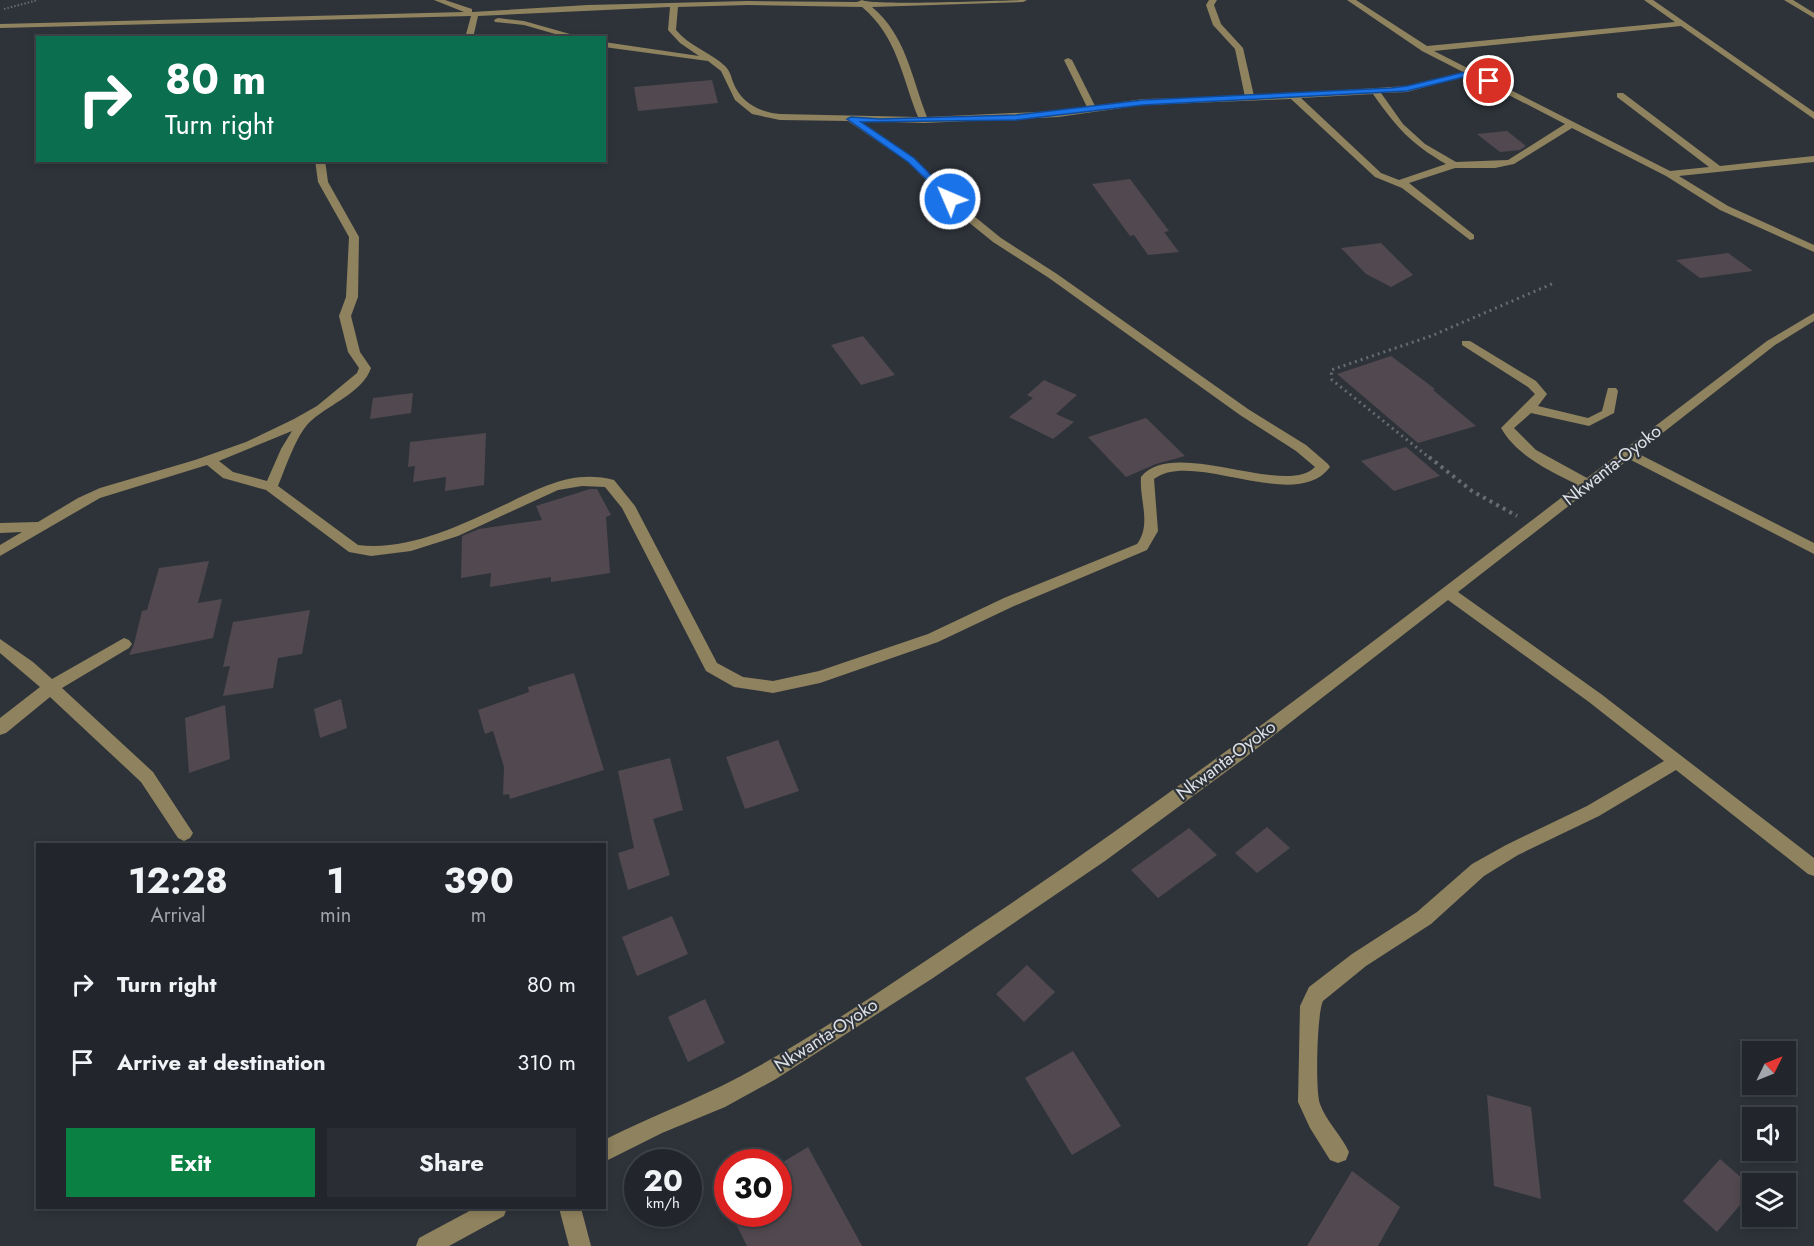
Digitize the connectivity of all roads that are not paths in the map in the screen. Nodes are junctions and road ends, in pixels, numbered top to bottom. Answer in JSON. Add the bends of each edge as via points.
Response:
{"nodes":[{"id":1,"x":438,"y":0,"type":"edge"},
{"id":2,"x":1023,"y":0,"type":"edge"},
{"id":3,"x":1213,"y":0,"type":"edge"},
{"id":4,"x":1351,"y":0,"type":"edge"},
{"id":5,"x":1648,"y":0,"type":"edge"},
{"id":6,"x":1788,"y":0,"type":"edge"},
{"id":7,"x":861,"y":2,"type":"edge"},
{"id":8,"x":460,"y":3,"type":"edge"},
{"id":9,"x":674,"y":6,"type":"junction"},
{"id":10,"x":475,"y":16,"type":"junction"},
{"id":11,"x":1814,"y":16,"type":"edge"},
{"id":12,"x":1682,"y":24,"type":"junction"},
{"id":13,"x":0,"y":26,"type":"edge"},
{"id":14,"x":470,"y":36,"type":"edge"},
{"id":15,"x":573,"y":36,"type":"edge"},
{"id":16,"x":606,"y":44,"type":"edge"},
{"id":17,"x":1425,"y":49,"type":"junction"},
{"id":18,"x":711,"y":60,"type":"junction"},
{"id":19,"x":1068,"y":60,"type":"dead end"},
{"id":20,"x":1473,"y":72,"type":"junction"},
{"id":21,"x":1375,"y":91,"type":"junction"},
{"id":22,"x":1620,"y":95,"type":"dead end"},
{"id":23,"x":1293,"y":96,"type":"junction"},
{"id":24,"x":1250,"y":99,"type":"junction"},
{"id":25,"x":1093,"y":110,"type":"junction"},
{"id":26,"x":1814,"y":116,"type":"edge"},
{"id":27,"x":851,"y":119,"type":"junction"},
{"id":28,"x":924,"y":120,"type":"junction"},
{"id":29,"x":1571,"y":124,"type":"junction"},
{"id":30,"x":1814,"y":159,"type":"edge"},
{"id":31,"x":320,"y":162,"type":"edge"},
{"id":32,"x":1454,"y":165,"type":"junction"},
{"id":33,"x":1719,"y":170,"type":"junction"},
{"id":34,"x":1669,"y":174,"type":"junction"},
{"id":35,"x":1404,"y":186,"type":"junction"},
{"id":36,"x":1470,"y":237,"type":"dead end"},
{"id":37,"x":1814,"y":249,"type":"edge"},
{"id":38,"x":1814,"y":316,"type":"edge"},
{"id":39,"x":1466,"y":343,"type":"dead end"},
{"id":40,"x":1612,"y":391,"type":"dead end"},
{"id":41,"x":1528,"y":408,"type":"junction"},
{"id":42,"x":304,"y":422,"type":"junction"},
{"id":43,"x":1627,"y":453,"type":"junction"},
{"id":44,"x":209,"y":460,"type":"junction"},
{"id":45,"x":1588,"y":484,"type":"junction"},
{"id":46,"x":271,"y":487,"type":"junction"},
{"id":47,"x":44,"y":527,"type":"junction"},
{"id":48,"x":0,"y":528,"type":"edge"},
{"id":49,"x":1814,"y":549,"type":"edge"},
{"id":50,"x":0,"y":551,"type":"edge"},
{"id":51,"x":1447,"y":592,"type":"junction"},
{"id":52,"x":124,"y":644,"type":"dead end"},
{"id":53,"x":0,"y":645,"type":"edge"},
{"id":54,"x":52,"y":689,"type":"junction"},
{"id":55,"x":0,"y":728,"type":"edge"},
{"id":56,"x":1678,"y":761,"type":"junction"},
{"id":57,"x":184,"y":833,"type":"dead end"},
{"id":58,"x":1814,"y":868,"type":"edge"},
{"id":59,"x":606,"y":1151,"type":"edge"},
{"id":60,"x":1338,"y":1152,"type":"dead end"},
{"id":61,"x":494,"y":1209,"type":"edge"},
{"id":62,"x":570,"y":1209,"type":"edge"},
{"id":63,"x":427,"y":1246,"type":"edge"},
{"id":64,"x":580,"y":1246,"type":"edge"}],
"edges":[{"from":1,"to":8,"type":"street"},
{"from":2,"to":7,"type":"street"},
{"from":3,"to":24,"type":"street","via":[[1210,5],[1217,25],[1239,48]]},
{"from":4,"to":17,"type":"street"},
{"from":5,"to":12,"type":"street"},
{"from":6,"to":11,"type":"street"},
{"from":7,"to":9,"type":"street"},
{"from":7,"to":28,"type":"street","via":[[902,50],[911,91]]},
{"from":8,"to":10,"type":"street"},
{"from":9,"to":10,"type":"street"},
{"from":9,"to":18,"type":"street","via":[[672,30]]},
{"from":10,"to":13,"type":"street"},
{"from":10,"to":14,"type":"street"},
{"from":10,"to":15,"type":"street"},
{"from":12,"to":17,"type":"street"},
{"from":12,"to":26,"type":"street"},
{"from":16,"to":18,"type":"street"},
{"from":17,"to":20,"type":"street"},
{"from":18,"to":27,"type":"street","via":[[726,72],[735,96],[753,113]]},
{"from":19,"to":25,"type":"street"},
{"from":20,"to":21,"type":"street","via":[[1407,89]]},
{"from":20,"to":29,"type":"street"},
{"from":21,"to":23,"type":"street"},
{"from":21,"to":32,"type":"street","via":[[1400,126],[1422,146]]},
{"from":22,"to":33,"type":"street"},
{"from":23,"to":24,"type":"street"},
{"from":23,"to":35,"type":"street","via":[[1378,175]]},
{"from":24,"to":25,"type":"street","via":[[1143,102]]},
{"from":25,"to":28,"type":"street"},
{"from":27,"to":28,"type":"street"},
{"from":27,"to":46,"type":"street","via":[[911,160],[997,240],[1301,448],[1323,466],[1322,471],[1314,477],[1285,480],[1190,466],[1156,471],[1148,477],[1152,530],[1150,540],[1142,547],[933,638],[820,676],[773,687],[740,683],[711,667],[628,506],[609,483],[587,481],[553,486],[457,531],[398,548],[365,551],[354,549]]},
{"from":29,"to":32,"type":"street","via":[[1511,162]]},
{"from":29,"to":34,"type":"street"},
{"from":30,"to":33,"type":"street"},
{"from":31,"to":42,"type":"street","via":[[331,200],[354,237],[354,282],[345,316],[354,352],[365,368],[333,402]]},
{"from":32,"to":35,"type":"street","via":[[1409,178]]},
{"from":33,"to":34,"type":"street"},
{"from":34,"to":37,"type":"street","via":[[1724,208]]},
{"from":35,"to":36,"type":"street"},
{"from":38,"to":43,"type":"street","name":"Nkwanta-Oyoko","via":[[1771,343]]},
{"from":39,"to":41,"type":"street","via":[[1532,384],[1541,394]]},
{"from":40,"to":41,"type":"street","via":[[1608,413],[1589,422]]},
{"from":41,"to":45,"type":"street","via":[[1507,428],[1510,436],[1530,452]]},
{"from":42,"to":44,"type":"street"},
{"from":42,"to":46,"type":"street"},
{"from":43,"to":45,"type":"street","name":"Nkwanta-Oyoko"},
{"from":43,"to":49,"type":"street"},
{"from":44,"to":46,"type":"street","via":[[228,475]]},
{"from":44,"to":47,"type":"street","via":[[93,496]]},
{"from":45,"to":51,"type":"street","name":"Nkwanta-Oyoko"},
{"from":47,"to":48,"type":"street"},
{"from":47,"to":50,"type":"street"},
{"from":51,"to":56,"type":"street"},
{"from":51,"to":59,"type":"street","name":"Nkwanta-Oyoko","via":[[1153,816],[935,965],[769,1072]]},
{"from":52,"to":54,"type":"street"},
{"from":53,"to":54,"type":"street"},
{"from":54,"to":55,"type":"street"},
{"from":54,"to":57,"type":"street","via":[[147,777]]},
{"from":56,"to":58,"type":"street"},
{"from":56,"to":60,"type":"street","via":[[1593,811],[1478,870],[1424,918],[1359,960],[1316,994],[1310,1006],[1308,1102]]},
{"from":61,"to":63,"type":"street"},
{"from":62,"to":64,"type":"street"}]}
